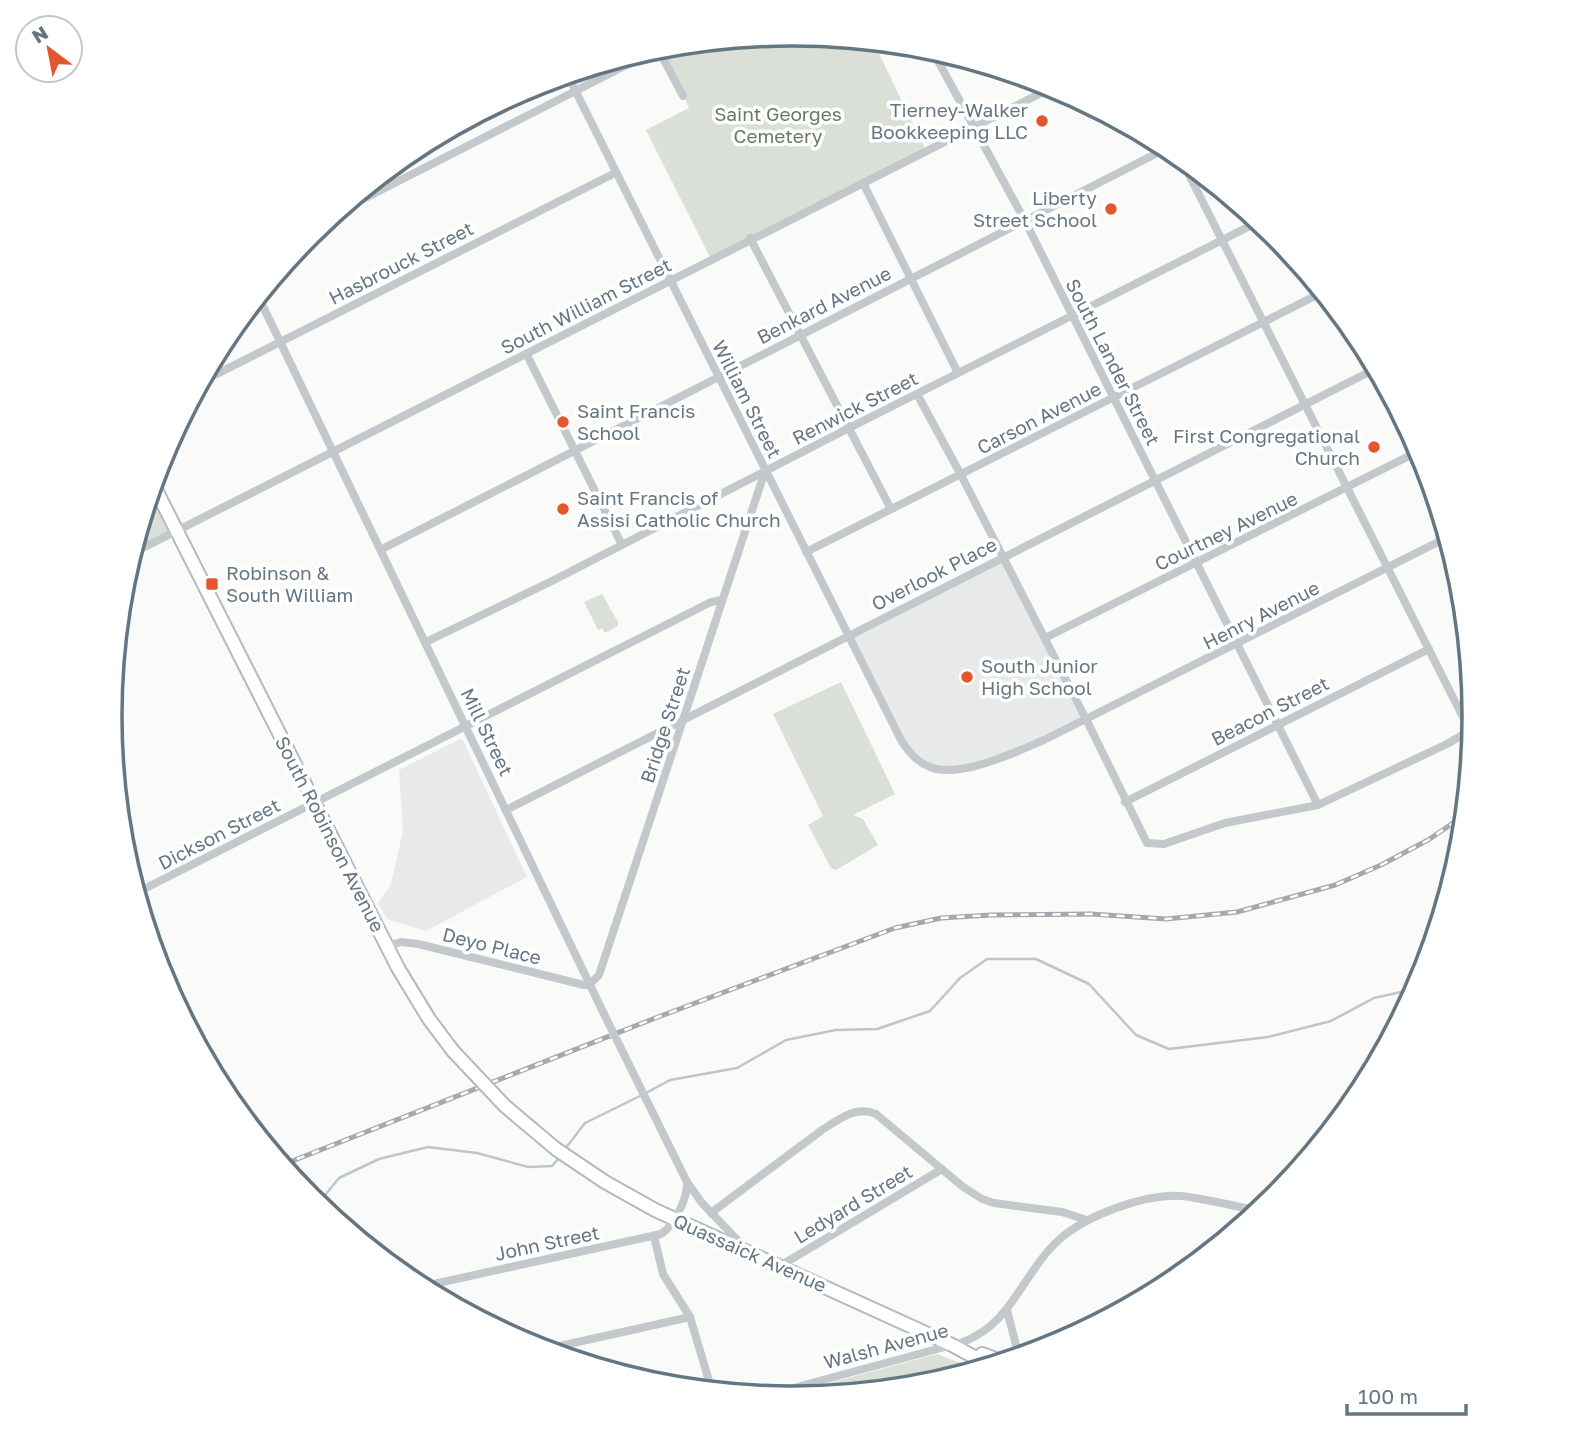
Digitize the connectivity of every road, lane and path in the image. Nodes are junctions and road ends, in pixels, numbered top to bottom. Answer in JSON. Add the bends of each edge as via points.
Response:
{"nodes":[{"id":1,"x":662,"y":58,"type":"edge"},
{"id":2,"x":939,"y":62,"type":"edge"},
{"id":3,"x":616,"y":69,"type":"edge"},
{"id":4,"x":572,"y":83,"type":"edge"},
{"id":5,"x":575,"y":90,"type":"junction"},
{"id":6,"x":1040,"y":94,"type":"edge"},
{"id":7,"x":683,"y":96,"type":"dead end"},
{"id":8,"x":975,"y":127,"type":"junction"},
{"id":9,"x":1157,"y":153,"type":"edge"},
{"id":10,"x":615,"y":173,"type":"junction"},
{"id":11,"x":1189,"y":176,"type":"edge"},
{"id":12,"x":863,"y":183,"type":"junction"},
{"id":13,"x":370,"y":195,"type":"edge"},
{"id":14,"x":1025,"y":221,"type":"junction"},
{"id":15,"x":1250,"y":226,"type":"edge"},
{"id":16,"x":750,"y":238,"type":"junction"},
{"id":17,"x":1222,"y":240,"type":"junction"},
{"id":18,"x":910,"y":279,"type":"junction"},
{"id":19,"x":670,"y":281,"type":"junction"},
{"id":20,"x":1315,"y":296,"type":"edge"},
{"id":21,"x":263,"y":306,"type":"edge"},
{"id":22,"x":1073,"y":315,"type":"junction"},
{"id":23,"x":1263,"y":322,"type":"junction"},
{"id":24,"x":801,"y":335,"type":"junction"},
{"id":25,"x":281,"y":341,"type":"junction"},
{"id":26,"x":527,"y":355,"type":"junction"},
{"id":27,"x":958,"y":373,"type":"junction"},
{"id":28,"x":1368,"y":373,"type":"edge"},
{"id":29,"x":216,"y":374,"type":"edge"},
{"id":30,"x":717,"y":376,"type":"junction"},
{"id":31,"x":917,"y":394,"type":"junction"},
{"id":32,"x":1114,"y":398,"type":"junction"},
{"id":33,"x":1305,"y":405,"type":"junction"},
{"id":34,"x":849,"y":428,"type":"junction"},
{"id":35,"x":574,"y":450,"type":"junction"},
{"id":36,"x":335,"y":452,"type":"junction"},
{"id":37,"x":1410,"y":455,"type":"edge"},
{"id":38,"x":765,"y":471,"type":"junction"},
{"id":39,"x":961,"y":475,"type":"junction"},
{"id":40,"x":1155,"y":481,"type":"junction"},
{"id":41,"x":1347,"y":487,"type":"junction"},
{"id":42,"x":159,"y":496,"type":"edge"},
{"id":43,"x":891,"y":509,"type":"junction"},
{"id":44,"x":177,"y":530,"type":"junction"},
{"id":45,"x":1440,"y":541,"type":"edge"},
{"id":46,"x":622,"y":545,"type":"junction"},
{"id":47,"x":144,"y":547,"type":"edge"},
{"id":48,"x":382,"y":549,"type":"junction"},
{"id":49,"x":806,"y":552,"type":"junction"},
{"id":50,"x":1003,"y":557,"type":"junction"},
{"id":51,"x":1196,"y":563,"type":"junction"},
{"id":52,"x":1388,"y":568,"type":"junction"},
{"id":53,"x":722,"y":600,"type":"junction"},
{"id":54,"x":848,"y":635,"type":"junction"},
{"id":55,"x":1045,"y":638,"type":"junction"},
{"id":56,"x":426,"y":642,"type":"junction"},
{"id":57,"x":1238,"y":644,"type":"junction"},
{"id":58,"x":1429,"y":649,"type":"junction"},
{"id":59,"x":1463,"y":710,"type":"edge"},
{"id":60,"x":1086,"y":719,"type":"junction"},
{"id":61,"x":683,"y":720,"type":"junction"},
{"id":62,"x":1278,"y":724,"type":"junction"},
{"id":63,"x":466,"y":725,"type":"junction"},
{"id":64,"x":1463,"y":733,"type":"edge"},
{"id":65,"x":1125,"y":802,"type":"junction"},
{"id":66,"x":314,"y":804,"type":"junction"},
{"id":67,"x":1318,"y":805,"type":"junction"},
{"id":68,"x":506,"y":810,"type":"junction"},
{"id":69,"x":145,"y":889,"type":"edge"},
{"id":70,"x":387,"y":946,"type":"junction"},
{"id":71,"x":589,"y":985,"type":"junction"},
{"id":72,"x":556,"y":1149,"type":"joint"},
{"id":73,"x":942,"y":1169,"type":"junction"},
{"id":74,"x":687,"y":1182,"type":"junction"},
{"id":75,"x":1246,"y":1209,"type":"edge"},
{"id":76,"x":711,"y":1213,"type":"junction"},
{"id":77,"x":674,"y":1219,"type":"junction"},
{"id":78,"x":1087,"y":1220,"type":"junction"},
{"id":79,"x":654,"y":1236,"type":"junction"},
{"id":80,"x":749,"y":1253,"type":"junction"},
{"id":81,"x":780,"y":1266,"type":"junction"},
{"id":82,"x":435,"y":1284,"type":"edge"},
{"id":83,"x":1007,"y":1310,"type":"junction"},
{"id":84,"x":690,"y":1317,"type":"junction"},
{"id":85,"x":563,"y":1345,"type":"edge"},
{"id":86,"x":952,"y":1345,"type":"junction"},
{"id":87,"x":1017,"y":1348,"type":"edge"},
{"id":88,"x":989,"y":1357,"type":"edge"},
{"id":89,"x":980,"y":1360,"type":"edge"},
{"id":90,"x":709,"y":1381,"type":"edge"},
{"id":91,"x":802,"y":1386,"type":"edge"}],
"edges":[{"from":1,"to":7,"type":"street"},
{"from":2,"to":8,"type":"street","name":"South Lander Street"},
{"from":3,"to":5,"type":"street"},
{"from":4,"to":5,"type":"street","name":"William Street"},
{"from":5,"to":10,"type":"street","name":"William Street"},
{"from":5,"to":13,"type":"street"},
{"from":6,"to":8,"type":"street","name":"South William Street"},
{"from":8,"to":12,"type":"street","name":"South William Street"},
{"from":8,"to":14,"type":"street","name":"South Lander Street"},
{"from":9,"to":14,"type":"street","name":"Benkard Avenue"},
{"from":10,"to":19,"type":"street","name":"William Street"},
{"from":10,"to":25,"type":"street","name":"Hasbrouck Street"},
{"from":11,"to":17,"type":"street"},
{"from":12,"to":16,"type":"street","name":"South William Street"},
{"from":12,"to":18,"type":"street"},
{"from":14,"to":18,"type":"street","name":"Benkard Avenue"},
{"from":14,"to":22,"type":"street","name":"South Lander Street"},
{"from":15,"to":17,"type":"street","name":"Renwick Street"},
{"from":16,"to":19,"type":"street","name":"South William Street"},
{"from":16,"to":24,"type":"street"},
{"from":17,"to":22,"type":"street","name":"Renwick Street"},
{"from":17,"to":23,"type":"street"},
{"from":18,"to":24,"type":"street","name":"Benkard Avenue"},
{"from":18,"to":27,"type":"street"},
{"from":19,"to":26,"type":"street","name":"South William Street"},
{"from":19,"to":30,"type":"street","name":"William Street"},
{"from":20,"to":23,"type":"street","name":"Carson Avenue"},
{"from":21,"to":25,"type":"street","name":"Mill Street"},
{"from":22,"to":27,"type":"street","name":"Renwick Street"},
{"from":22,"to":32,"type":"street","name":"South Lander Street"},
{"from":23,"to":32,"type":"street","name":"Carson Avenue"},
{"from":23,"to":33,"type":"street"},
{"from":24,"to":30,"type":"street","name":"Benkard Avenue"},
{"from":24,"to":34,"type":"street"},
{"from":25,"to":29,"type":"street","name":"Hasbrouck Street"},
{"from":25,"to":36,"type":"street","name":"Mill Street"},
{"from":26,"to":35,"type":"street"},
{"from":26,"to":36,"type":"street","name":"South William Street"},
{"from":27,"to":31,"type":"street","name":"Renwick Street"},
{"from":28,"to":33,"type":"street","name":"Overlook Place"},
{"from":30,"to":35,"type":"street","name":"Benkard Avenue"},
{"from":30,"to":38,"type":"street","name":"William Street"},
{"from":31,"to":34,"type":"street","name":"Renwick Street"},
{"from":31,"to":39,"type":"street"},
{"from":32,"to":39,"type":"street","name":"Carson Avenue"},
{"from":32,"to":40,"type":"street","name":"South Lander Street"},
{"from":33,"to":40,"type":"street","name":"Overlook Place"},
{"from":33,"to":41,"type":"street"},
{"from":34,"to":38,"type":"street","name":"Renwick Street"},
{"from":34,"to":43,"type":"street"},
{"from":35,"to":46,"type":"street"},
{"from":35,"to":48,"type":"street","name":"Benkard Avenue"},
{"from":36,"to":44,"type":"street","name":"South William Street"},
{"from":36,"to":48,"type":"street","name":"Mill Street"},
{"from":37,"to":41,"type":"street","name":"Courtney Avenue"},
{"from":38,"to":46,"type":"street","name":"Renwick Street"},
{"from":38,"to":49,"type":"street","name":"William Street"},
{"from":38,"to":53,"type":"street","name":"Bridge Street"},
{"from":39,"to":43,"type":"street","name":"Carson Avenue"},
{"from":39,"to":50,"type":"street"},
{"from":40,"to":50,"type":"street","name":"Overlook Place"},
{"from":40,"to":51,"type":"street","name":"South Lander Street"},
{"from":41,"to":51,"type":"street","name":"Courtney Avenue"},
{"from":41,"to":52,"type":"street"},
{"from":42,"to":44,"type":"highway","name":"South Robinson Avenue"},
{"from":43,"to":49,"type":"street","name":"Carson Avenue"},
{"from":44,"to":47,"type":"street","name":"South William Street"},
{"from":44,"to":66,"type":"highway","name":"South Robinson Avenue"},
{"from":45,"to":52,"type":"street","name":"Henry Avenue"},
{"from":46,"to":56,"type":"street","name":"Renwick Street"},
{"from":48,"to":56,"type":"street","name":"Mill Street"},
{"from":49,"to":54,"type":"street","name":"William Street"},
{"from":50,"to":54,"type":"street","name":"Overlook Place"},
{"from":50,"to":55,"type":"street"},
{"from":51,"to":55,"type":"street","name":"Courtney Avenue"},
{"from":51,"to":57,"type":"street","name":"South Lander Street"},
{"from":52,"to":57,"type":"street","name":"Henry Avenue"},
{"from":52,"to":58,"type":"street"},
{"from":53,"to":61,"type":"street","name":"Bridge Street"},
{"from":53,"to":63,"type":"street"},
{"from":54,"to":60,"type":"street","name":"William Street","via":[[902,742],[913,757],[934,769],[962,769],[1018,751]]},
{"from":54,"to":61,"type":"street","name":"Overlook Place"},
{"from":55,"to":60,"type":"street"},
{"from":56,"to":63,"type":"street","name":"Mill Street"},
{"from":57,"to":60,"type":"street","name":"Henry Avenue"},
{"from":57,"to":62,"type":"street","name":"South Lander Street"},
{"from":58,"to":59,"type":"street"},
{"from":58,"to":62,"type":"street","name":"Beacon Street"},
{"from":60,"to":65,"type":"street"},
{"from":61,"to":68,"type":"street","name":"Overlook Place"},
{"from":61,"to":71,"type":"street","name":"Bridge Street","via":[[599,975]]},
{"from":62,"to":65,"type":"street","name":"Beacon Street"},
{"from":62,"to":67,"type":"street","name":"South Lander Street"},
{"from":63,"to":66,"type":"street","name":"Dickson Street"},
{"from":63,"to":68,"type":"street","name":"Mill Street"},
{"from":64,"to":67,"type":"street"},
{"from":65,"to":67,"type":"street","via":[[1147,843],[1164,844],[1218,824]]},
{"from":66,"to":69,"type":"street","name":"Dickson Street"},
{"from":66,"to":70,"type":"highway","name":"South Robinson Avenue"},
{"from":68,"to":71,"type":"street","name":"Mill Street"},
{"from":70,"to":71,"type":"street","name":"Deyo Place","via":[[418,944]]},
{"from":70,"to":72,"type":"highway","name":"South Robinson Avenue","bridge":true,"via":[[453,1051],[505,1106]]},
{"from":71,"to":74,"type":"street","name":"Mill Street","bridge":true},
{"from":72,"to":77,"type":"highway","name":"Quassaick Avenue"},
{"from":73,"to":76,"type":"street","via":[[869,1111],[851,1113]]},
{"from":73,"to":78,"type":"street","via":[[982,1199]]},
{"from":73,"to":81,"type":"street","name":"Ledyard Street"},
{"from":74,"to":76,"type":"street","name":"Mill Street"},
{"from":74,"to":77,"type":"street"},
{"from":75,"to":78,"type":"street","name":"Walsh Avenue","via":[[1163,1197]]},
{"from":76,"to":80,"type":"street","name":"Mill Street"},
{"from":77,"to":79,"type":"street","name":"John Street","via":[[666,1231]]},
{"from":77,"to":80,"type":"highway","name":"Quassaick Avenue"},
{"from":78,"to":83,"type":"street","name":"Walsh Avenue","via":[[1048,1250]]},
{"from":79,"to":82,"type":"street","name":"John Street"},
{"from":79,"to":84,"type":"street","via":[[663,1274]]},
{"from":80,"to":81,"type":"highway","name":"Quassaick Avenue"},
{"from":81,"to":86,"type":"highway","name":"Quassaick Avenue"},
{"from":83,"to":86,"type":"street","name":"Walsh Avenue","via":[[983,1333]]},
{"from":83,"to":87,"type":"street"},
{"from":84,"to":85,"type":"street"},
{"from":84,"to":90,"type":"street"},
{"from":86,"to":88,"type":"highway","name":"Quassaick Avenue"},
{"from":86,"to":89,"type":"highway","name":"Quassaick Avenue"},
{"from":86,"to":91,"type":"street","name":"Walsh Avenue"}]}
